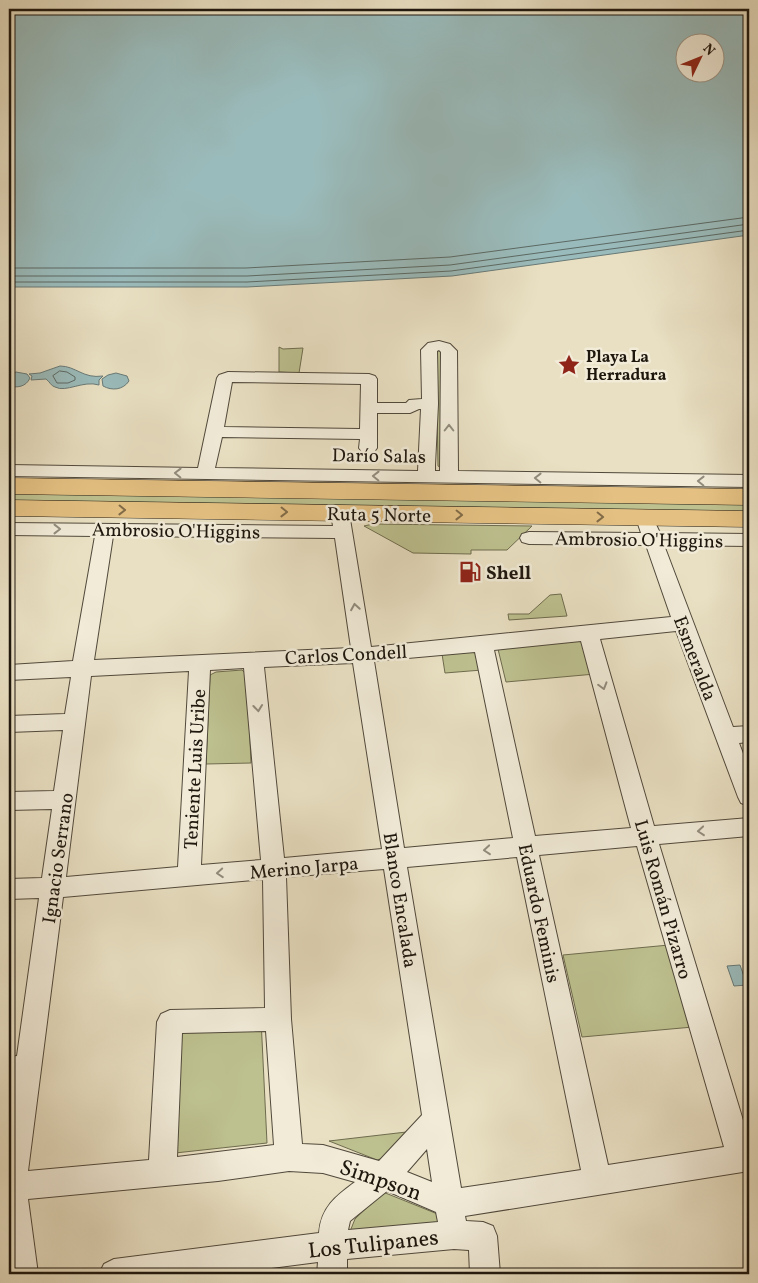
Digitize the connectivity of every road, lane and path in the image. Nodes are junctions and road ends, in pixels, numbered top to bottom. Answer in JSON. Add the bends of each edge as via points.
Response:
{"nodes":[{"id":1,"x":368,"y":403,"type":"junction"},
{"id":2,"x":423,"y":404,"type":"junction"},
{"id":3,"x":215,"y":432,"type":"junction"},
{"id":4,"x":9,"y":471,"type":"edge"},
{"id":5,"x":204,"y":474,"type":"junction"},
{"id":6,"x":427,"y":477,"type":"junction"},
{"id":7,"x":449,"y":477,"type":"junction"},
{"id":8,"x":749,"y":482,"type":"edge"},
{"id":9,"x":9,"y":486,"type":"edge"},
{"id":10,"x":749,"y":497,"type":"edge"},
{"id":11,"x":9,"y":508,"type":"edge"},
{"id":12,"x":749,"y":519,"type":"edge"},
{"id":13,"x":341,"y":522,"type":"junction"},
{"id":14,"x":649,"y":528,"type":"junction"},
{"id":15,"x":9,"y":529,"type":"edge"},
{"id":16,"x":105,"y":530,"type":"junction"},
{"id":17,"x":529,"y":538,"type":"dead end"},
{"id":18,"x":749,"y":540,"type":"edge"},
{"id":19,"x":683,"y":623,"type":"junction"},
{"id":20,"x":590,"y":639,"type":"dead end"},
{"id":21,"x":483,"y":644,"type":"junction"},
{"id":22,"x":362,"y":655,"type":"junction"},
{"id":23,"x":253,"y":659,"type":"junction"},
{"id":24,"x":200,"y":662,"type":"junction"},
{"id":25,"x":82,"y":669,"type":"junction"},
{"id":26,"x":9,"y":672,"type":"edge"},
{"id":27,"x":75,"y":722,"type":"junction"},
{"id":28,"x":9,"y":724,"type":"edge"},
{"id":29,"x":749,"y":734,"type":"edge"},
{"id":30,"x":726,"y":736,"type":"junction"},
{"id":31,"x":749,"y":797,"type":"edge"},
{"id":32,"x":65,"y":800,"type":"junction"},
{"id":33,"x":9,"y":801,"type":"edge"},
{"id":34,"x":749,"y":827,"type":"edge"},
{"id":35,"x":645,"y":836,"type":"junction"},
{"id":36,"x":525,"y":846,"type":"junction"},
{"id":37,"x":394,"y":859,"type":"junction"},
{"id":38,"x":274,"y":870,"type":"junction"},
{"id":39,"x":189,"y":876,"type":"junction"},
{"id":40,"x":9,"y":889,"type":"edge"},
{"id":41,"x":53,"y":889,"type":"junction"},
{"id":42,"x":278,"y":1019,"type":"junction"},
{"id":43,"x":19,"y":1068,"type":"edge"},
{"id":44,"x":435,"y":1120,"type":"junction"},
{"id":45,"x":289,"y":1157,"type":"junction"},
{"id":46,"x":745,"y":1158,"type":"edge"},
{"id":47,"x":162,"y":1172,"type":"junction"},
{"id":48,"x":384,"y":1176,"type":"junction"},
{"id":49,"x":597,"y":1181,"type":"junction"},
{"id":50,"x":10,"y":1186,"type":"edge"},
{"id":51,"x":450,"y":1204,"type":"junction"},
{"id":52,"x":454,"y":1235,"type":"junction"},
{"id":53,"x":332,"y":1260,"type":"edge"},
{"id":54,"x":180,"y":1269,"type":"edge"},
{"id":55,"x":23,"y":1274,"type":"edge"},
{"id":56,"x":114,"y":1274,"type":"edge"},
{"id":57,"x":485,"y":1274,"type":"edge"}],
"edges":[{"from":1,"to":2,"type":"street","via":[[410,408]]},
{"from":1,"to":3,"type":"street","via":[[368,441]]},
{"from":1,"to":3,"type":"street","via":[[369,379],[228,376]]},
{"from":2,"to":6,"type":"street"},
{"from":7,"to":2,"type":"street","one_way":true,"via":[[449,351],[442,346],[429,350]]},
{"from":3,"to":5,"type":"street"},
{"from":5,"to":4,"type":"street","name":"Darío Salas","one_way":true},
{"from":6,"to":5,"type":"street","name":"Darío Salas","one_way":true},
{"from":6,"to":7,"type":"street","name":"Darío Salas"},
{"from":8,"to":7,"type":"street","name":"Darío Salas","one_way":true},
{"from":9,"to":10,"type":"highway","name":"Ruta 5 Norte"},
{"from":11,"to":13,"type":"highway","name":"Ruta 5 Norte","one_way":true},
{"from":12,"to":14,"type":"highway","name":"Ruta 5 Norte"},
{"from":13,"to":14,"type":"highway","name":"Ruta 5 Norte","one_way":true},
{"from":13,"to":16,"type":"street","name":"Ambrosio O'Higgins"},
{"from":22,"to":13,"type":"street","name":"Blanco Encalada","one_way":true},
{"from":14,"to":17,"type":"street","name":"Ambrosio O'Higgins"},
{"from":14,"to":18,"type":"street","name":"Ambrosio O'Higgins"},
{"from":14,"to":19,"type":"street","name":"Esmeralda"},
{"from":15,"to":16,"type":"street","name":"Ambrosio O'Higgins","one_way":true},
{"from":16,"to":25,"type":"street","name":"Ignacio Serrano"},
{"from":19,"to":21,"type":"street","name":"Carlos Condell"},
{"from":19,"to":30,"type":"street","name":"Esmeralda"},
{"from":20,"to":35,"type":"street","name":"Luis Román Pizarro","one_way":true},
{"from":21,"to":22,"type":"street","name":"Carlos Condell"},
{"from":21,"to":36,"type":"street","name":"Eduardo Feminis"},
{"from":22,"to":23,"type":"street","name":"Carlos Condell"},
{"from":22,"to":37,"type":"street","name":"Blanco Encalada"},
{"from":23,"to":24,"type":"street","name":"Carlos Condell"},
{"from":23,"to":38,"type":"street","one_way":true},
{"from":24,"to":25,"type":"street","name":"Carlos Condell"},
{"from":24,"to":39,"type":"street","name":"Teniente Luis Uribe"},
{"from":25,"to":26,"type":"street","name":"Carlos Condell"},
{"from":25,"to":27,"type":"street","name":"Ignacio Serrano"},
{"from":27,"to":28,"type":"street"},
{"from":27,"to":32,"type":"street","name":"Ignacio Serrano"},
{"from":29,"to":30,"type":"street"},
{"from":30,"to":31,"type":"street","name":"Esmeralda"},
{"from":32,"to":33,"type":"street"},
{"from":32,"to":41,"type":"street","name":"Ignacio Serrano"},
{"from":34,"to":35,"type":"street","name":"Merino Jarpa","one_way":true},
{"from":35,"to":36,"type":"street","name":"Merino Jarpa"},
{"from":35,"to":46,"type":"street","name":"Luis Román Pizarro"},
{"from":36,"to":37,"type":"street","name":"Merino Jarpa","one_way":true},
{"from":36,"to":49,"type":"street","name":"Eduardo Feminis"},
{"from":37,"to":38,"type":"street","name":"Merino Jarpa"},
{"from":37,"to":44,"type":"street","name":"Blanco Encalada"},
{"from":38,"to":39,"type":"street","name":"Merino Jarpa","one_way":true},
{"from":38,"to":42,"type":"street"},
{"from":39,"to":41,"type":"street","name":"Merino Jarpa"},
{"from":40,"to":41,"type":"street","name":"Merino Jarpa"},
{"from":41,"to":43,"type":"street","name":"Ignacio Serrano"},
{"from":42,"to":45,"type":"street"},
{"from":42,"to":47,"type":"street","via":[[170,1022]]},
{"from":43,"to":50,"type":"street","name":"Ignacio Serrano"},
{"from":44,"to":48,"type":"street"},
{"from":44,"to":51,"type":"street","name":"Blanco Encalada"},
{"from":45,"to":47,"type":"street","name":"Simpson"},
{"from":45,"to":48,"type":"street","name":"Simpson","via":[[323,1159]]},
{"from":46,"to":49,"type":"street"},
{"from":47,"to":50,"type":"street","name":"Simpson"},
{"from":48,"to":51,"type":"street","name":"Simpson"},
{"from":48,"to":53,"type":"street","via":[[340,1211],[334,1225]]},
{"from":49,"to":51,"type":"street"},
{"from":50,"to":55,"type":"street","name":"Ignacio Serrano"},
{"from":51,"to":52,"type":"street","name":"Blanco Encalada"},
{"from":52,"to":53,"type":"street","name":"Los Tulipanes"},
{"from":52,"to":57,"type":"street","name":"Los Tulipanes","via":[[483,1236]]},
{"from":53,"to":54,"type":"street","name":"Los Tulipanes"},
{"from":54,"to":56,"type":"street","name":"Los Tulipanes"}]}
